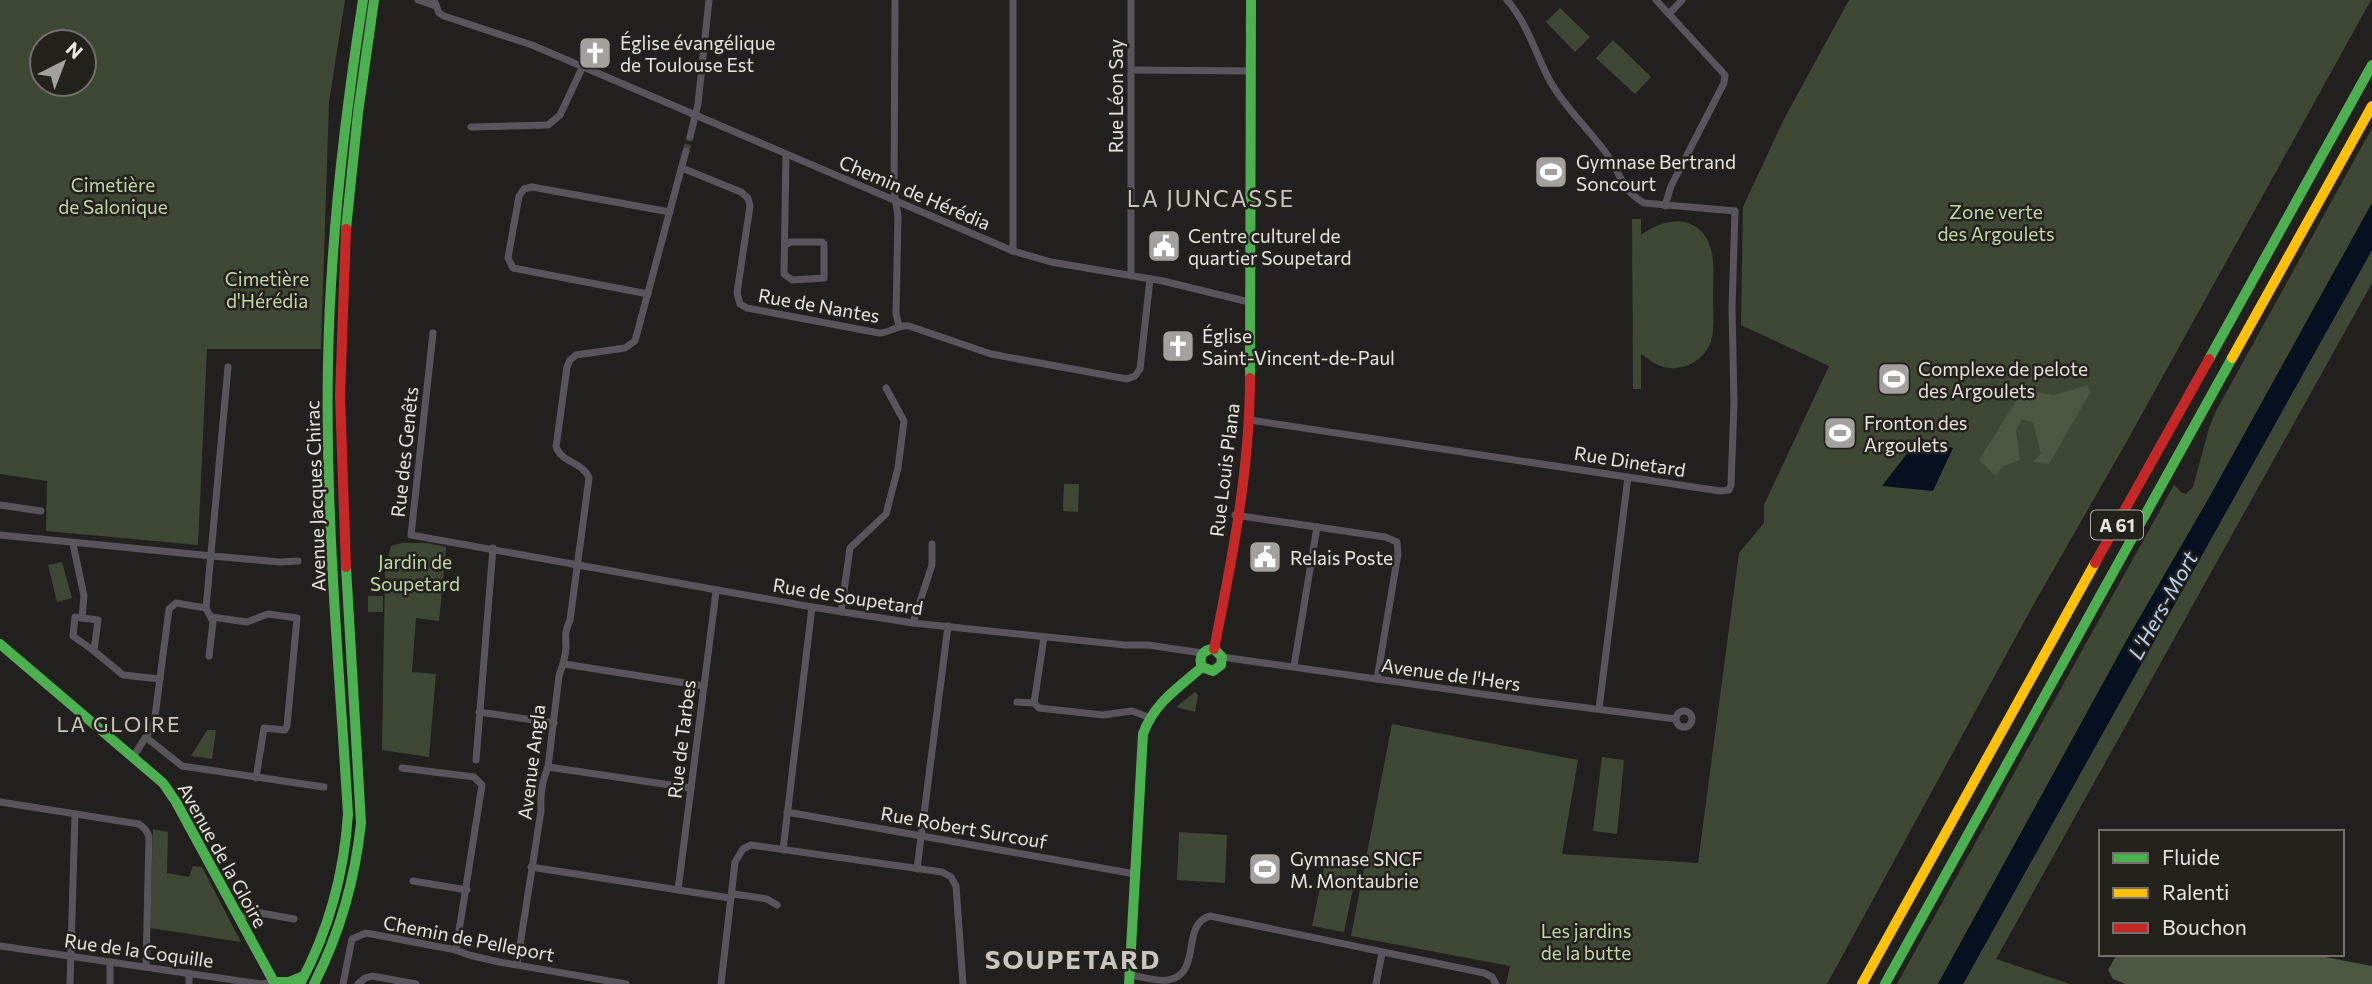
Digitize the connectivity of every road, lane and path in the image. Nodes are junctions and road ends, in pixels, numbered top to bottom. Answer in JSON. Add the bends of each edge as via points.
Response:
{"nodes":[{"id":1,"x":363,"y":0,"type":"edge"},
{"id":2,"x":374,"y":0,"type":"edge"},
{"id":3,"x":418,"y":0,"type":"edge"},
{"id":4,"x":709,"y":0,"type":"edge"},
{"id":5,"x":895,"y":0,"type":"edge"},
{"id":6,"x":1013,"y":0,"type":"edge"},
{"id":7,"x":1131,"y":0,"type":"edge"},
{"id":8,"x":1251,"y":0,"type":"edge"},
{"id":9,"x":1507,"y":0,"type":"edge"},
{"id":10,"x":1656,"y":0,"type":"edge"},
{"id":11,"x":1682,"y":0,"type":"edge"},
{"id":12,"x":435,"y":3,"type":"edge"},
{"id":13,"x":1669,"y":14,"type":"junction"},
{"id":14,"x":2372,"y":65,"type":"edge"},
{"id":15,"x":583,"y":66,"type":"junction"},
{"id":16,"x":1132,"y":70,"type":"junction"},
{"id":17,"x":1251,"y":71,"type":"junction"},
{"id":18,"x":2372,"y":106,"type":"edge"},
{"id":19,"x":696,"y":114,"type":"junction"},
{"id":20,"x":471,"y":127,"type":"dead end"},
{"id":21,"x":690,"y":137,"type":"tunnel mouth"},
{"id":22,"x":686,"y":151,"type":"tunnel mouth"},
{"id":23,"x":786,"y":154,"type":"junction"},
{"id":24,"x":681,"y":168,"type":"junction"},
{"id":25,"x":895,"y":201,"type":"junction"},
{"id":26,"x":1665,"y":205,"type":"junction"},
{"id":27,"x":670,"y":212,"type":"junction"},
{"id":28,"x":785,"y":245,"type":"junction"},
{"id":29,"x":1013,"y":251,"type":"junction"},
{"id":30,"x":1130,"y":276,"type":"junction"},
{"id":31,"x":1150,"y":279,"type":"junction"},
{"id":32,"x":648,"y":294,"type":"junction"},
{"id":33,"x":1250,"y":302,"type":"junction"},
{"id":34,"x":899,"y":326,"type":"junction"},
{"id":35,"x":433,"y":333,"type":"dead end"},
{"id":36,"x":228,"y":367,"type":"dead end"},
{"id":37,"x":886,"y":388,"type":"dead end"},
{"id":38,"x":1250,"y":420,"type":"junction"},
{"id":39,"x":1628,"y":477,"type":"junction"},
{"id":40,"x":0,"y":505,"type":"edge"},
{"id":41,"x":41,"y":511,"type":"dead end"},
{"id":42,"x":1236,"y":515,"type":"junction"},
{"id":43,"x":1317,"y":527,"type":"junction"},
{"id":44,"x":0,"y":535,"type":"edge"},
{"id":45,"x":73,"y":544,"type":"junction"},
{"id":46,"x":932,"y":544,"type":"dead end"},
{"id":47,"x":493,"y":548,"type":"junction"},
{"id":48,"x":212,"y":556,"type":"junction"},
{"id":49,"x":298,"y":561,"type":"dead end"},
{"id":50,"x":576,"y":565,"type":"junction"},
{"id":51,"x":716,"y":592,"type":"junction"},
{"id":52,"x":812,"y":607,"type":"junction"},
{"id":53,"x":206,"y":608,"type":"junction"},
{"id":54,"x":841,"y":612,"type":"junction"},
{"id":55,"x":212,"y":617,"type":"junction"},
{"id":56,"x":82,"y":618,"type":"junction"},
{"id":57,"x":913,"y":623,"type":"junction"},
{"id":58,"x":948,"y":626,"type":"junction"},
{"id":59,"x":1044,"y":637,"type":"junction"},
{"id":60,"x":0,"y":644,"type":"edge"},
{"id":61,"x":94,"y":651,"type":"junction"},
{"id":62,"x":1202,"y":653,"type":"junction"},
{"id":63,"x":1218,"y":653,"type":"junction"},
{"id":64,"x":209,"y":656,"type":"dead end"},
{"id":65,"x":564,"y":664,"type":"junction"},
{"id":66,"x":1294,"y":666,"type":"junction"},
{"id":67,"x":1202,"y":667,"type":"junction"},
{"id":68,"x":160,"y":679,"type":"junction"},
{"id":69,"x":1377,"y":679,"type":"junction"},
{"id":70,"x":704,"y":686,"type":"junction"},
{"id":71,"x":1017,"y":702,"type":"dead end"},
{"id":72,"x":1034,"y":704,"type":"junction"},
{"id":73,"x":1599,"y":709,"type":"junction"},
{"id":74,"x":479,"y":712,"type":"junction"},
{"id":75,"x":1148,"y":717,"type":"junction"},
{"id":76,"x":1676,"y":719,"type":"dead end"},
{"id":77,"x":554,"y":723,"type":"junction"},
{"id":78,"x":148,"y":738,"type":"junction"},
{"id":79,"x":133,"y":757,"type":"junction"},
{"id":80,"x":476,"y":760,"type":"dead end"},
{"id":81,"x":548,"y":767,"type":"junction"},
{"id":82,"x":402,"y":768,"type":"dead end"},
{"id":83,"x":256,"y":778,"type":"junction"},
{"id":84,"x":324,"y":787,"type":"dead end"},
{"id":85,"x":691,"y":788,"type":"junction"},
{"id":86,"x":0,"y":802,"type":"edge"},
{"id":87,"x":787,"y":812,"type":"junction"},
{"id":88,"x":75,"y":814,"type":"junction"},
{"id":89,"x":922,"y":836,"type":"junction"},
{"id":90,"x":783,"y":850,"type":"junction"},
{"id":91,"x":531,"y":867,"type":"junction"},
{"id":92,"x":917,"y":869,"type":"junction"},
{"id":93,"x":1135,"y":874,"type":"junction"},
{"id":94,"x":413,"y":881,"type":"dead end"},
{"id":95,"x":467,"y":890,"type":"junction"},
{"id":96,"x":678,"y":890,"type":"junction"},
{"id":97,"x":730,"y":898,"type":"junction"},
{"id":98,"x":777,"y":905,"type":"dead end"},
{"id":99,"x":239,"y":918,"type":"junction"},
{"id":100,"x":294,"y":919,"type":"dead end"},
{"id":101,"x":0,"y":946,"type":"edge"},
{"id":102,"x":456,"y":950,"type":"junction"},
{"id":103,"x":1382,"y":953,"type":"junction"},
{"id":104,"x":70,"y":956,"type":"junction"},
{"id":105,"x":110,"y":962,"type":"junction"},
{"id":106,"x":517,"y":964,"type":"junction"},
{"id":107,"x":146,"y":967,"type":"junction"},
{"id":108,"x":189,"y":974,"type":"junction"},
{"id":109,"x":1129,"y":979,"type":"edge"},
{"id":110,"x":302,"y":980,"type":"edge"},
{"id":111,"x":274,"y":983,"type":"edge"},
{"id":112,"x":70,"y":984,"type":"edge"},
{"id":113,"x":110,"y":984,"type":"edge"},
{"id":114,"x":189,"y":984,"type":"edge"},
{"id":115,"x":314,"y":984,"type":"edge"},
{"id":116,"x":343,"y":984,"type":"edge"},
{"id":117,"x":358,"y":984,"type":"edge"},
{"id":118,"x":416,"y":984,"type":"edge"},
{"id":119,"x":626,"y":984,"type":"edge"},
{"id":120,"x":720,"y":984,"type":"edge"},
{"id":121,"x":963,"y":984,"type":"edge"},
{"id":122,"x":1376,"y":984,"type":"edge"},
{"id":123,"x":1496,"y":984,"type":"edge"},
{"id":124,"x":1862,"y":984,"type":"edge"},
{"id":125,"x":1885,"y":984,"type":"edge"}],
"edges":[{"from":1,"to":110,"type":"main road","name":"Avenue Jacques Chirac","via":[[338,174],[328,364],[347,846],[329,924]]},
{"from":2,"to":115,"type":"main road","name":"Avenue Jacques Chirac","via":[[351,166],[340,340],[341,454],[361,823],[347,905]]},
{"from":3,"to":12,"type":"street","name":"Chemin de Hérédia"},
{"from":4,"to":19,"type":"street"},
{"from":5,"to":25,"type":"street"},
{"from":6,"to":29,"type":"street"},
{"from":7,"to":16,"type":"street","name":"Rue Léon Say"},
{"from":8,"to":17,"type":"main road","name":"Rue Louis Plana"},
{"from":9,"to":26,"type":"street","via":[[1521,17],[1562,101],[1606,153],[1623,186],[1644,203]]},
{"from":10,"to":13,"type":"street"},
{"from":11,"to":13,"type":"street"},
{"from":12,"to":15,"type":"street","name":"Chemin de Hérédia","via":[[444,16]]},
{"from":13,"to":26,"type":"street","via":[[1725,75]]},
{"from":14,"to":124,"type":"main road","number":"A 61"},
{"from":15,"to":19,"type":"street","name":"Chemin de Hérédia"},
{"from":15,"to":20,"type":"street","via":[[563,110],[548,125]]},
{"from":16,"to":17,"type":"street"},
{"from":16,"to":30,"type":"street","name":"Rue Léon Say"},
{"from":17,"to":33,"type":"main road","name":"Rue Louis Plana"},
{"from":18,"to":125,"type":"main road","number":"A 61"},
{"from":19,"to":21,"type":"street"},
{"from":19,"to":23,"type":"street","name":"Chemin de Hérédia"},
{"from":22,"to":24,"type":"street"},
{"from":23,"to":25,"type":"street","name":"Chemin de Hérédia"},
{"from":23,"to":28,"type":"street"},
{"from":24,"to":27,"type":"street"},
{"from":24,"to":34,"type":"street","name":"Rue de Nantes","via":[[748,198],[737,293],[743,307],[880,333]]},
{"from":25,"to":29,"type":"street","name":"Chemin de Hérédia"},
{"from":25,"to":34,"type":"street"},
{"from":26,"to":39,"type":"street","name":"Rue Dinetard","via":[[1735,211],[1731,485],[1720,491]]},
{"from":27,"to":32,"type":"street"},
{"from":27,"to":32,"type":"street","via":[[532,187],[519,196],[508,258],[513,268]]},
{"from":28,"to":28,"type":"street","via":[[786,277],[824,278],[824,244]]},
{"from":29,"to":30,"type":"street","name":"Chemin de Hérédia"},
{"from":30,"to":31,"type":"street","name":"Chemin de Hérédia"},
{"from":31,"to":33,"type":"street","name":"Chemin de Hérédia"},
{"from":31,"to":34,"type":"street","name":"Rue de Nantes","via":[[1140,369],[1127,379],[991,354]]},
{"from":32,"to":50,"type":"street","name":"Avenue Angla","via":[[632,344],[579,354],[567,367],[556,447],[589,478]]},
{"from":33,"to":38,"type":"main road","name":"Rue Louis Plana"},
{"from":35,"to":47,"type":"street","name":"Rue des Genêts","via":[[411,535]]},
{"from":36,"to":48,"type":"street"},
{"from":37,"to":54,"type":"street","via":[[904,421],[898,468],[886,514],[850,548]]},
{"from":38,"to":39,"type":"street","name":"Rue Dinetard"},
{"from":38,"to":42,"type":"main road","name":"Rue Louis Plana"},
{"from":39,"to":73,"type":"street"},
{"from":40,"to":41,"type":"street"},
{"from":42,"to":43,"type":"street"},
{"from":42,"to":63,"type":"main road","name":"Rue Louis Plana"},
{"from":43,"to":66,"type":"street"},
{"from":43,"to":69,"type":"street","via":[[1397,542]]},
{"from":44,"to":45,"type":"street"},
{"from":45,"to":48,"type":"street"},
{"from":45,"to":56,"type":"street","via":[[84,596]]},
{"from":46,"to":57,"type":"street","via":[[932,565]]},
{"from":47,"to":50,"type":"street","name":"Rue de Soupetard"},
{"from":47,"to":74,"type":"street"},
{"from":48,"to":49,"type":"street"},
{"from":48,"to":53,"type":"street"},
{"from":50,"to":51,"type":"street","name":"Rue de Soupetard"},
{"from":50,"to":65,"type":"street","name":"Avenue Angla"},
{"from":51,"to":52,"type":"street","name":"Rue de Soupetard"},
{"from":51,"to":70,"type":"street","name":"Rue de Tarbes"},
{"from":52,"to":54,"type":"street","name":"Rue de Soupetard"},
{"from":52,"to":87,"type":"street"},
{"from":53,"to":55,"type":"street"},
{"from":53,"to":68,"type":"street","via":[[176,603],[169,609]]},
{"from":54,"to":57,"type":"street","name":"Rue de Soupetard"},
{"from":55,"to":64,"type":"street"},
{"from":55,"to":83,"type":"street","via":[[247,622],[268,614],[297,618],[285,730],[264,728]]},
{"from":56,"to":61,"type":"street","via":[[98,620]]},
{"from":56,"to":61,"type":"street","via":[[75,617],[73,636]]},
{"from":57,"to":58,"type":"street","name":"Rue de Soupetard"},
{"from":58,"to":59,"type":"street","name":"Rue de Soupetard"},
{"from":58,"to":89,"type":"street"},
{"from":59,"to":62,"type":"street","name":"Rue de Soupetard"},
{"from":59,"to":72,"type":"street"},
{"from":60,"to":79,"type":"main road","name":"Avenue de la Gloire"},
{"from":61,"to":68,"type":"street","via":[[123,675]]},
{"from":62,"to":63,"type":"main road"},
{"from":62,"to":67,"type":"main road"},
{"from":63,"to":66,"type":"street","name":"Avenue de l'Hers"},
{"from":63,"to":67,"type":"main road","via":[[1221,665],[1215,670]]},
{"from":65,"to":70,"type":"street"},
{"from":65,"to":77,"type":"street","name":"Avenue Angla"},
{"from":66,"to":69,"type":"street","name":"Avenue de l'Hers"},
{"from":67,"to":75,"type":"main road"},
{"from":68,"to":78,"type":"street"},
{"from":69,"to":73,"type":"street","name":"Avenue de l'Hers"},
{"from":70,"to":85,"type":"street","name":"Rue de Tarbes"},
{"from":71,"to":72,"type":"street"},
{"from":72,"to":75,"type":"street","via":[[1103,715],[1132,711]]},
{"from":73,"to":76,"type":"street","name":"Avenue de l'Hers"},
{"from":74,"to":77,"type":"street"},
{"from":74,"to":80,"type":"street"},
{"from":75,"to":93,"type":"main road","via":[[1143,734]]},
{"from":77,"to":81,"type":"street","name":"Avenue Angla"},
{"from":78,"to":79,"type":"street"},
{"from":78,"to":83,"type":"street","via":[[182,766]]},
{"from":79,"to":99,"type":"main road","name":"Avenue de la Gloire","via":[[171,795]]},
{"from":81,"to":85,"type":"street"},
{"from":81,"to":91,"type":"street","name":"Avenue Angla"},
{"from":82,"to":95,"type":"street","via":[[474,777],[482,785]]},
{"from":83,"to":84,"type":"street"},
{"from":85,"to":96,"type":"street","name":"Rue de Tarbes"},
{"from":86,"to":88,"type":"street"},
{"from":87,"to":89,"type":"street","name":"Rue Robert Surcouf"},
{"from":87,"to":90,"type":"street"},
{"from":88,"to":104,"type":"street"},
{"from":88,"to":107,"type":"street","via":[[139,824],[149,836]]},
{"from":89,"to":92,"type":"street"},
{"from":89,"to":93,"type":"street","name":"Rue Robert Surcouf"},
{"from":90,"to":92,"type":"street"},
{"from":90,"to":97,"type":"street","via":[[755,845],[743,849],[735,862]]},
{"from":91,"to":96,"type":"street"},
{"from":91,"to":106,"type":"street","name":"Avenue Angla"},
{"from":92,"to":121,"type":"street","via":[[942,872],[955,881]]},
{"from":93,"to":109,"type":"main road"},
{"from":94,"to":95,"type":"street"},
{"from":95,"to":102,"type":"street"},
{"from":96,"to":97,"type":"street"},
{"from":97,"to":98,"type":"street","via":[[744,895]]},
{"from":97,"to":120,"type":"street"},
{"from":99,"to":100,"type":"street","via":[[255,912]]},
{"from":99,"to":111,"type":"main road","name":"Avenue de la Gloire"},
{"from":101,"to":104,"type":"street","name":"Rue de la Coquille"},
{"from":102,"to":106,"type":"street","name":"Chemin de Pelleport"},
{"from":102,"to":116,"type":"street","name":"Chemin de Pelleport","via":[[359,935],[349,946]]},
{"from":103,"to":109,"type":"street","via":[[1210,916],[1196,925],[1189,961],[1178,975],[1168,981]]},
{"from":103,"to":122,"type":"street"},
{"from":103,"to":123,"type":"street","via":[[1483,973],[1492,976]]},
{"from":104,"to":105,"type":"street","name":"Rue de la Coquille"},
{"from":104,"to":112,"type":"street"},
{"from":105,"to":107,"type":"street","name":"Rue de la Coquille"},
{"from":105,"to":113,"type":"street"},
{"from":106,"to":119,"type":"street","name":"Chemin de Pelleport"},
{"from":107,"to":108,"type":"street","name":"Rue de la Coquille"},
{"from":108,"to":111,"type":"street","name":"Rue de la Coquille"},
{"from":108,"to":114,"type":"street"},
{"from":110,"to":111,"type":"main road"},
{"from":117,"to":118,"type":"street","via":[[372,976]]}]}
